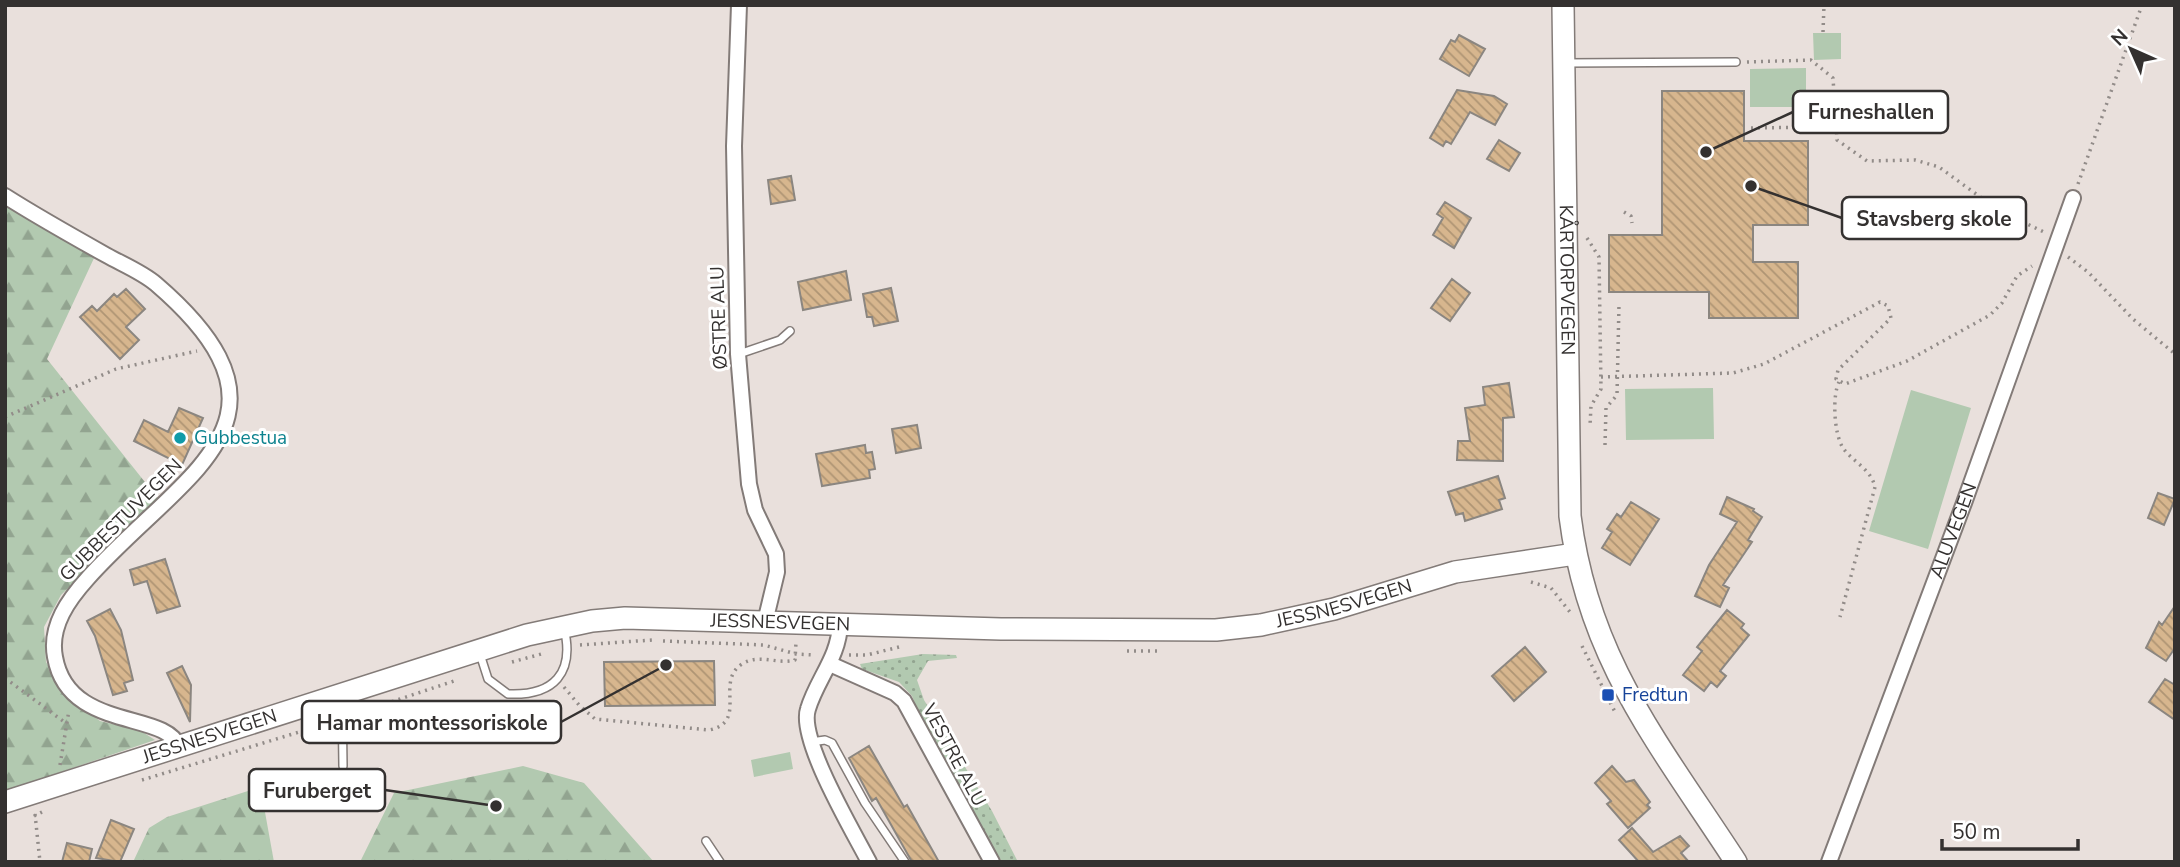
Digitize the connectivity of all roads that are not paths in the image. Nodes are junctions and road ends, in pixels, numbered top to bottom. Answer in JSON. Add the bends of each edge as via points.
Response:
{"nodes":[{"id":1,"x":739,"y":5,"type":"edge"},
{"id":2,"x":1563,"y":5,"type":"edge"},
{"id":3,"x":1736,"y":62,"type":"road end"},
{"id":4,"x":1564,"y":63,"type":"junction"},
{"id":5,"x":5,"y":197,"type":"edge"},
{"id":6,"x":2073,"y":198,"type":"road end"},
{"id":7,"x":789,"y":331,"type":"dead end"},
{"id":8,"x":738,"y":354,"type":"junction"},
{"id":9,"x":1575,"y":554,"type":"junction"},
{"id":10,"x":765,"y":622,"type":"junction"},
{"id":11,"x":841,"y":624,"type":"junction"},
{"id":12,"x":566,"y":637,"type":"junction"},
{"id":13,"x":827,"y":659,"type":"junction"},
{"id":14,"x":482,"y":661,"type":"junction"},
{"id":15,"x":341,"y":695,"type":"junction"},
{"id":16,"x":810,"y":742,"type":"junction"},
{"id":17,"x":180,"y":747,"type":"junction"},
{"id":18,"x":343,"y":766,"type":"dead end"},
{"id":19,"x":5,"y":802,"type":"edge"},
{"id":20,"x":706,"y":841,"type":"dead end"},
{"id":21,"x":720,"y":862,"type":"edge"},
{"id":22,"x":869,"y":862,"type":"edge"},
{"id":23,"x":905,"y":862,"type":"edge"},
{"id":24,"x":992,"y":862,"type":"edge"},
{"id":25,"x":1735,"y":862,"type":"edge"},
{"id":26,"x":1829,"y":862,"type":"edge"}],
"edges":[{"from":1,"to":8,"type":"street","name":"ØSTRE ALU","via":[[734,146]]},
{"from":2,"to":4,"type":"main road","name":"KÅRTORPVEGEN"},
{"from":3,"to":4,"type":"lane"},
{"from":4,"to":9,"type":"main road","name":"KÅRTORPVEGEN","via":[[1570,516]]},
{"from":5,"to":17,"type":"street","name":"GUBBESTUVEGEN","via":[[154,282],[210,338],[230,382],[228,421],[210,453],[189,481],[111,552],[71,597],[57,627],[55,659],[76,696],[101,713],[165,732],[177,739]]},
{"from":6,"to":26,"type":"street","name":"ALUVEGEN"},
{"from":7,"to":8,"type":"lane","via":[[780,340]]},
{"from":8,"to":10,"type":"street","name":"ØSTRE ALU","via":[[749,484],[755,510],[776,554],[777,572]]},
{"from":9,"to":11,"type":"main road","name":"JESSNESVEGEN","via":[[1467,569],[1334,608],[1216,630]]},
{"from":9,"to":25,"type":"main road","via":[[1587,604],[1625,691]]},
{"from":10,"to":11,"type":"main road","name":"JESSNESVEGEN"},
{"from":10,"to":12,"type":"main road","name":"JESSNESVEGEN","via":[[625,618]]},
{"from":11,"to":13,"type":"street","via":[[840,641]]},
{"from":12,"to":14,"type":"main road","name":"JESSNESVEGEN"},
{"from":12,"to":14,"type":"lane","via":[[567,664],[553,685],[508,694],[496,687]]},
{"from":13,"to":16,"type":"street","via":[[807,711]]},
{"from":13,"to":24,"type":"street","name":"VESTRE ALU","via":[[904,701]]},
{"from":14,"to":15,"type":"main road","name":"JESSNESVEGEN"},
{"from":15,"to":17,"type":"main road","name":"JESSNESVEGEN"},
{"from":15,"to":18,"type":"lane"},
{"from":16,"to":22,"type":"street"},
{"from":16,"to":23,"type":"lane","via":[[832,744]]},
{"from":17,"to":19,"type":"main road","name":"JESSNESVEGEN"},
{"from":20,"to":21,"type":"lane"}]}
